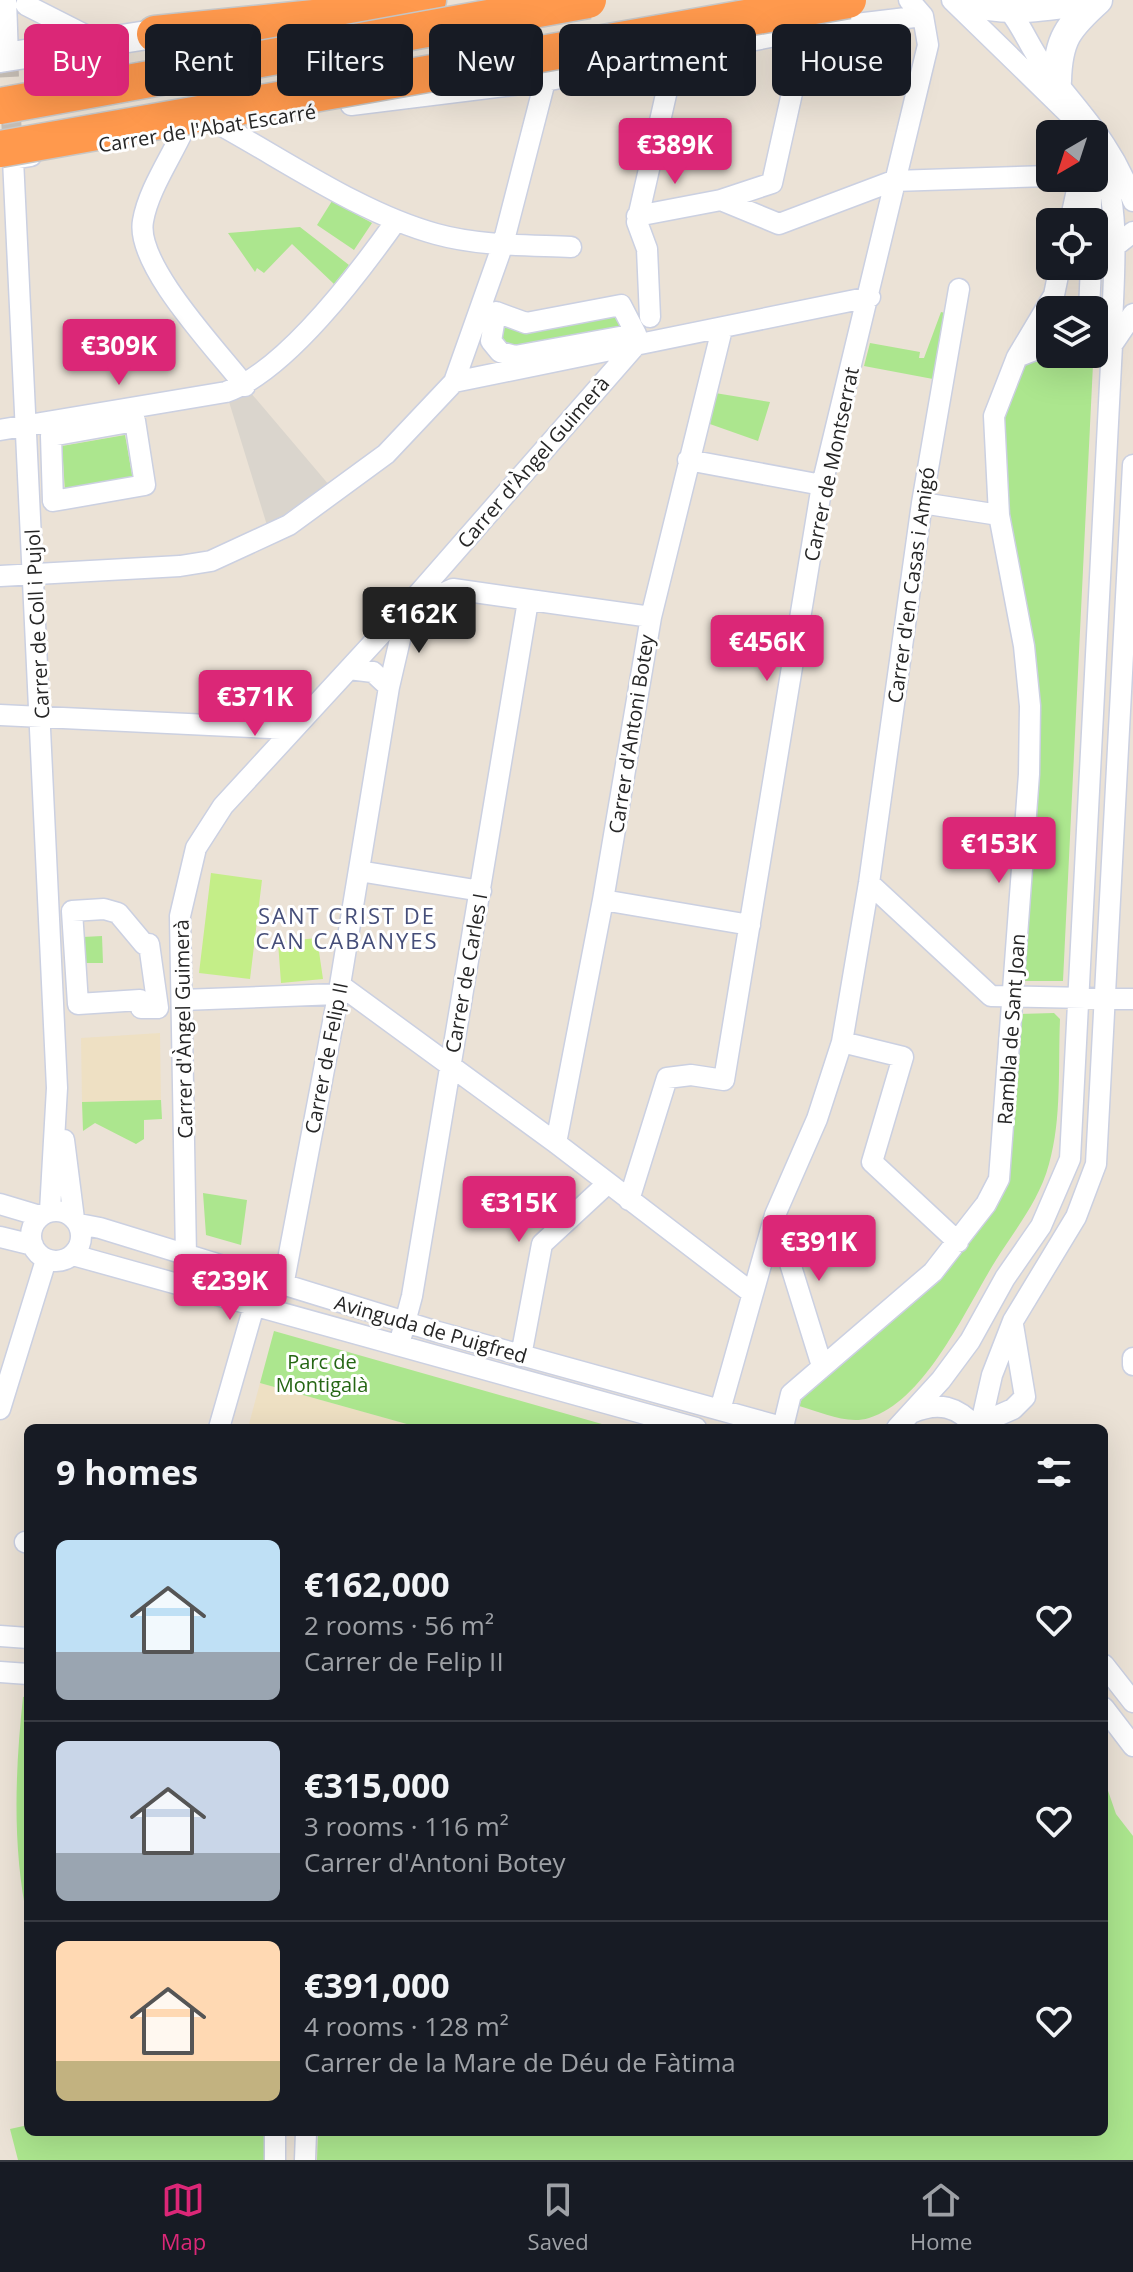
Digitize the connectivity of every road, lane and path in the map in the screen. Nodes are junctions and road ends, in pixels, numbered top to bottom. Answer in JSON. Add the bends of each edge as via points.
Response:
{"nodes":[{"id":1,"x":336,"y":0,"type":"edge"},
{"id":2,"x":428,"y":0,"type":"edge"},
{"id":3,"x":588,"y":0,"type":"edge"},
{"id":4,"x":848,"y":0,"type":"edge"},
{"id":5,"x":909,"y":0,"type":"edge"},
{"id":6,"x":952,"y":0,"type":"edge"},
{"id":7,"x":963,"y":0,"type":"edge"},
{"id":8,"x":1089,"y":0,"type":"edge"},
{"id":9,"x":1098,"y":0,"type":"edge"},
{"id":10,"x":16,"y":2,"type":"edge"},
{"id":11,"x":1013,"y":6,"type":"edge"},
{"id":12,"x":923,"y":16,"type":"junction"},
{"id":13,"x":195,"y":24,"type":"edge"},
{"id":14,"x":239,"y":24,"type":"edge"},
{"id":15,"x":856,"y":24,"type":"edge"},
{"id":16,"x":145,"y":32,"type":"edge"},
{"id":17,"x":145,"y":33,"type":"edge"},
{"id":18,"x":4,"y":57,"type":"edge"},
{"id":19,"x":559,"y":78,"type":"edge"},
{"id":20,"x":545,"y":81,"type":"junction"},
{"id":21,"x":1057,"y":81,"type":"junction"},
{"id":22,"x":665,"y":96,"type":"edge"},
{"id":23,"x":791,"y":96,"type":"edge"},
{"id":24,"x":0,"y":106,"type":"edge"},
{"id":25,"x":1073,"y":120,"type":"edge"},
{"id":26,"x":222,"y":126,"type":"junction"},
{"id":27,"x":183,"y":131,"type":"junction"},
{"id":28,"x":6,"y":154,"type":"edge"},
{"id":29,"x":1036,"y":176,"type":"edge"},
{"id":30,"x":893,"y":181,"type":"junction"},
{"id":31,"x":1129,"y":183,"type":"edge"},
{"id":32,"x":7,"y":192,"type":"edge"},
{"id":33,"x":1103,"y":192,"type":"edge"},
{"id":34,"x":721,"y":200,"type":"junction"},
{"id":35,"x":1133,"y":201,"type":"edge"},
{"id":36,"x":637,"y":216,"type":"junction"},
{"id":37,"x":396,"y":221,"type":"junction"},
{"id":38,"x":1133,"y":232,"type":"edge"},
{"id":39,"x":503,"y":244,"type":"junction"},
{"id":40,"x":571,"y":247,"type":"dead end"},
{"id":41,"x":1113,"y":248,"type":"junction"},
{"id":42,"x":1057,"y":280,"type":"edge"},
{"id":43,"x":959,"y":289,"type":"dead end"},
{"id":44,"x":1108,"y":296,"type":"edge"},
{"id":45,"x":870,"y":297,"type":"junction"},
{"id":46,"x":1133,"y":314,"type":"edge"},
{"id":47,"x":650,"y":317,"type":"dead end"},
{"id":48,"x":722,"y":329,"type":"junction"},
{"id":49,"x":636,"y":339,"type":"junction"},
{"id":50,"x":1108,"y":339,"type":"edge"},
{"id":51,"x":1036,"y":350,"type":"edge"},
{"id":52,"x":1017,"y":357,"type":"junction"},
{"id":53,"x":1102,"y":368,"type":"edge"},
{"id":54,"x":454,"y":382,"type":"junction"},
{"id":55,"x":245,"y":386,"type":"junction"},
{"id":56,"x":27,"y":425,"type":"junction"},
{"id":57,"x":0,"y":430,"type":"edge"},
{"id":58,"x":688,"y":460,"type":"junction"},
{"id":59,"x":1133,"y":465,"type":"edge"},
{"id":60,"x":145,"y":485,"type":"joint"},
{"id":61,"x":822,"y":485,"type":"junction"},
{"id":62,"x":922,"y":503,"type":"junction"},
{"id":63,"x":999,"y":515,"type":"junction"},
{"id":64,"x":444,"y":563,"type":"junction"},
{"id":65,"x":35,"y":575,"type":"junction"},
{"id":66,"x":0,"y":576,"type":"edge"},
{"id":67,"x":453,"y":589,"type":"junction"},
{"id":68,"x":528,"y":601,"type":"junction"},
{"id":69,"x":651,"y":617,"type":"junction"},
{"id":70,"x":349,"y":669,"type":"junction"},
{"id":71,"x":389,"y":687,"type":"junction"},
{"id":72,"x":0,"y":715,"type":"edge"},
{"id":73,"x":42,"y":715,"type":"junction"},
{"id":74,"x":252,"y":726,"type":"junction"},
{"id":75,"x":292,"y":729,"type":"junction"},
{"id":76,"x":258,"y":766,"type":"junction"},
{"id":77,"x":359,"y":871,"type":"junction"},
{"id":78,"x":869,"y":883,"type":"junction"},
{"id":79,"x":481,"y":891,"type":"junction"},
{"id":80,"x":603,"y":900,"type":"junction"},
{"id":81,"x":750,"y":925,"type":"junction"},
{"id":82,"x":149,"y":944,"type":"joint"},
{"id":83,"x":338,"y":990,"type":"junction"},
{"id":84,"x":1013,"y":998,"type":"junction"},
{"id":85,"x":1079,"y":999,"type":"junction"},
{"id":86,"x":1133,"y":999,"type":"edge"},
{"id":87,"x":182,"y":1000,"type":"junction"},
{"id":88,"x":1105,"y":1000,"type":"junction"},
{"id":89,"x":842,"y":1042,"type":"junction"},
{"id":90,"x":450,"y":1064,"type":"junction"},
{"id":91,"x":57,"y":1088,"type":"junction"},
{"id":92,"x":556,"y":1143,"type":"junction"},
{"id":93,"x":608,"y":1183,"type":"junction"},
{"id":94,"x":73,"y":1188,"type":"junction"},
{"id":95,"x":629,"y":1200,"type":"junction"},
{"id":96,"x":0,"y":1204,"type":"edge"},
{"id":97,"x":45,"y":1214,"type":"junction"},
{"id":98,"x":775,"y":1215,"type":"junction"},
{"id":99,"x":76,"y":1222,"type":"junction"},
{"id":100,"x":100,"y":1228,"type":"junction"},
{"id":101,"x":0,"y":1237,"type":"edge"},
{"id":102,"x":958,"y":1242,"type":"junction"},
{"id":103,"x":39,"y":1252,"type":"junction"},
{"id":104,"x":73,"y":1255,"type":"junction"},
{"id":105,"x":186,"y":1256,"type":"junction"},
{"id":106,"x":283,"y":1286,"type":"junction"},
{"id":107,"x":752,"y":1293,"type":"junction"},
{"id":108,"x":254,"y":1306,"type":"junction"},
{"id":109,"x":1013,"y":1321,"type":"junction"},
{"id":110,"x":405,"y":1322,"type":"junction"},
{"id":111,"x":399,"y":1345,"type":"junction"},
{"id":112,"x":521,"y":1356,"type":"junction"},
{"id":113,"x":1133,"y":1358,"type":"edge"},
{"id":114,"x":1133,"y":1365,"type":"edge"},
{"id":115,"x":822,"y":1366,"type":"junction"},
{"id":116,"x":0,"y":1409,"type":"edge"},
{"id":117,"x":720,"y":1410,"type":"junction"},
{"id":118,"x":903,"y":1421,"type":"edge"},
{"id":119,"x":220,"y":1424,"type":"edge"},
{"id":120,"x":682,"y":1424,"type":"edge"},
{"id":121,"x":770,"y":1424,"type":"edge"},
{"id":122,"x":785,"y":1424,"type":"edge"},
{"id":123,"x":977,"y":1424,"type":"edge"},
{"id":124,"x":980,"y":1424,"type":"edge"},
{"id":125,"x":984,"y":1424,"type":"edge"},
{"id":126,"x":0,"y":1636,"type":"edge"},
{"id":127,"x":24,"y":1638,"type":"edge"},
{"id":128,"x":1108,"y":1670,"type":"edge"},
{"id":129,"x":0,"y":1672,"type":"edge"},
{"id":130,"x":24,"y":1674,"type":"edge"},
{"id":131,"x":1133,"y":1702,"type":"edge"},
{"id":132,"x":1108,"y":1713,"type":"edge"},
{"id":133,"x":1130,"y":1740,"type":"edge"},
{"id":134,"x":275,"y":2136,"type":"edge"},
{"id":135,"x":306,"y":2136,"type":"edge"},
{"id":136,"x":275,"y":2160,"type":"edge"},
{"id":137,"x":305,"y":2160,"type":"edge"}],
"edges":[{"from":1,"to":13,"type":"street"},
{"from":2,"to":14,"type":"highway","via":[[353,14]]},
{"from":3,"to":24,"type":"highway","bridge":true},
{"from":4,"to":28,"type":"highway","bridge":true},
{"from":5,"to":12,"type":"street"},
{"from":6,"to":25,"type":"street"},
{"from":7,"to":11,"type":"street","via":[[986,7]]},
{"from":8,"to":11,"type":"street"},
{"from":9,"to":21,"type":"street","via":[[1063,38]]},
{"from":10,"to":16,"type":"street","via":[[93,39]]},
{"from":10,"to":18,"type":"street"},
{"from":11,"to":21,"type":"street"},
{"from":12,"to":15,"type":"street","name":"Carrer de l'Abat Escarré"},
{"from":12,"to":30,"type":"street","name":"Carrer de Montserrat","via":[[928,45]]},
{"from":17,"to":18,"type":"street"},
{"from":19,"to":20,"type":"street","name":"Carrer de l'Abat Escarré"},
{"from":20,"to":26,"type":"street","name":"Carrer de l'Abat Escarré"},
{"from":20,"to":39,"type":"street"},
{"from":21,"to":31,"type":"street","via":[[1096,127]]},
{"from":22,"to":36,"type":"street"},
{"from":23,"to":34,"type":"street","via":[[772,183]]},
{"from":26,"to":27,"type":"street","name":"Carrer de l'Abat Escarré"},
{"from":26,"to":37,"type":"street"},
{"from":27,"to":28,"type":"street","name":"Carrer de l'Abat Escarré"},
{"from":27,"to":55,"type":"street","via":[[145,214],[145,242],[162,278]]},
{"from":28,"to":32,"type":"street","name":"Carrer de Coll i Pujol"},
{"from":29,"to":30,"type":"street"},
{"from":30,"to":34,"type":"street","via":[[779,224]]},
{"from":30,"to":45,"type":"street","name":"Carrer de Montserrat"},
{"from":31,"to":35,"type":"street"},
{"from":32,"to":56,"type":"street","name":"Carrer de Coll i Pujol"},
{"from":33,"to":41,"type":"street","via":[[1112,210]]},
{"from":34,"to":36,"type":"street"},
{"from":36,"to":47,"type":"street","via":[[647,249]]},
{"from":37,"to":39,"type":"street","via":[[439,235]]},
{"from":37,"to":55,"type":"street","via":[[327,309]]},
{"from":38,"to":41,"type":"street"},
{"from":39,"to":40,"type":"street"},
{"from":39,"to":54,"type":"street"},
{"from":41,"to":44,"type":"street"},
{"from":42,"to":52,"type":"street","name":"Rambla de Sant Joan","via":[[1054,295]]},
{"from":43,"to":62,"type":"street","name":"Carrer d'en Casas i Amigó"},
{"from":45,"to":48,"type":"street"},
{"from":45,"to":61,"type":"street","name":"Carrer de Montserrat"},
{"from":46,"to":50,"type":"street"},
{"from":48,"to":49,"type":"street"},
{"from":48,"to":58,"type":"street","name":"Carrer d'Antoni Botey"},
{"from":49,"to":49,"type":"street","via":[[621,305],[526,323],[496,312],[490,338],[500,352],[515,356]]},
{"from":49,"to":54,"type":"street"},
{"from":49,"to":64,"type":"street","name":"Carrer d'Àngel Guimerà"},
{"from":51,"to":52,"type":"street"},
{"from":52,"to":63,"type":"street","name":"Rambla de Sant Joan","via":[[994,416]]},
{"from":53,"to":85,"type":"street"},
{"from":54,"to":65,"type":"street","via":[[363,472],[289,525],[224,557],[196,565]]},
{"from":55,"to":56,"type":"street"},
{"from":56,"to":57,"type":"street"},
{"from":56,"to":65,"type":"street","name":"Carrer de Coll i Pujol"},
{"from":58,"to":61,"type":"street"},
{"from":58,"to":69,"type":"street","name":"Carrer d'Antoni Botey"},
{"from":59,"to":88,"type":"street"},
{"from":60,"to":60,"type":"street","via":[[53,501],[51,436],[135,421]]},
{"from":61,"to":81,"type":"street","name":"Carrer de Montserrat"},
{"from":62,"to":63,"type":"street"},
{"from":62,"to":78,"type":"street","name":"Carrer d'en Casas i Amigó"},
{"from":63,"to":84,"type":"street","name":"Rambla de Sant Joan","via":[[1030,706]]},
{"from":64,"to":67,"type":"street","via":[[442,576]]},
{"from":64,"to":70,"type":"street","name":"Carrer d'Àngel Guimerà"},
{"from":65,"to":66,"type":"street"},
{"from":65,"to":73,"type":"street","name":"Carrer de Coll i Pujol"},
{"from":67,"to":68,"type":"street"},
{"from":67,"to":71,"type":"street","name":"Carrer de Felip II","via":[[415,606],[405,618]]},
{"from":68,"to":69,"type":"street"},
{"from":68,"to":79,"type":"street","name":"Carrer de Carles I"},
{"from":69,"to":80,"type":"street","name":"Carrer d'Antoni Botey"},
{"from":70,"to":71,"type":"street","via":[[373,672]]},
{"from":70,"to":75,"type":"street","name":"Carrer d'Àngel Guimerà"},
{"from":71,"to":77,"type":"street","name":"Carrer de Felip II"},
{"from":72,"to":73,"type":"street"},
{"from":73,"to":74,"type":"street"},
{"from":73,"to":91,"type":"street","name":"Carrer de Coll i Pujol"},
{"from":74,"to":75,"type":"street"},
{"from":74,"to":76,"type":"street"},
{"from":75,"to":76,"type":"street","name":"Carrer d'Àngel Guimerà"},
{"from":76,"to":87,"type":"street","name":"Carrer d'Àngel Guimerà","via":[[208,827],[190,862],[180,916]]},
{"from":77,"to":79,"type":"street"},
{"from":77,"to":83,"type":"street","name":"Carrer de Felip II"},
{"from":78,"to":84,"type":"street","via":[[991,996]]},
{"from":78,"to":89,"type":"street","name":"Carrer d'en Casas i Amigó"},
{"from":79,"to":90,"type":"street","name":"Carrer de Carles I"},
{"from":80,"to":81,"type":"street"},
{"from":80,"to":92,"type":"street","name":"Carrer d'Antoni Botey"},
{"from":81,"to":95,"type":"street","name":"Carrer de Montserrat","via":[[724,1080],[667,1078]]},
{"from":82,"to":82,"type":"street","via":[[158,1008],[141,1008],[140,1000],[78,1004],[72,911],[118,913]]},
{"from":83,"to":87,"type":"street"},
{"from":83,"to":90,"type":"street"},
{"from":83,"to":106,"type":"street","name":"Carrer de Felip II"},
{"from":84,"to":85,"type":"street"},
{"from":84,"to":102,"type":"street","name":"Rambla de Sant Joan","via":[[999,1179]]},
{"from":85,"to":88,"type":"street"},
{"from":85,"to":118,"type":"street","via":[[1070,1159],[1053,1201],[970,1341]]},
{"from":86,"to":88,"type":"street"},
{"from":87,"to":105,"type":"street","name":"Carrer d'Àngel Guimerà"},
{"from":88,"to":109,"type":"street","via":[[1096,1164],[1076,1217]]},
{"from":89,"to":98,"type":"street","name":"Carrer d'en Casas i Amigó","via":[[817,1119]]},
{"from":89,"to":102,"type":"street","via":[[903,1057],[872,1162]]},
{"from":90,"to":92,"type":"street"},
{"from":90,"to":110,"type":"street","name":"Carrer de Carles I"},
{"from":91,"to":94,"type":"street","name":"Carrer de Coll i Pujol"},
{"from":91,"to":97,"type":"street","name":"Carrer de Coll i Pujol"},
{"from":92,"to":93,"type":"street"},
{"from":93,"to":95,"type":"street"},
{"from":93,"to":112,"type":"street","via":[[542,1244]]},
{"from":94,"to":99,"type":"street","name":"Carrer de Coll i Pujol"},
{"from":94,"to":100,"type":"street","name":"Carrer de Coll i Pujol"},
{"from":95,"to":107,"type":"street"},
{"from":96,"to":97,"type":"street"},
{"from":97,"to":99,"type":"street","via":[[66,1213]]},
{"from":97,"to":103,"type":"street","via":[[31,1230]]},
{"from":98,"to":107,"type":"street","name":"Carrer d'en Casas i Amigó"},
{"from":98,"to":115,"type":"street"},
{"from":99,"to":100,"type":"street","name":"Avinguda de Puigfred"},
{"from":99,"to":104,"type":"street","via":[[81,1241]]},
{"from":100,"to":105,"type":"street","name":"Avinguda de Puigfred"},
{"from":101,"to":103,"type":"street"},
{"from":102,"to":115,"type":"street","name":"Rambla de Sant Joan","via":[[933,1272]]},
{"from":103,"to":104,"type":"street","via":[[60,1261]]},
{"from":103,"to":116,"type":"street"},
{"from":104,"to":108,"type":"street","name":"Avinguda de Puigfred"},
{"from":105,"to":106,"type":"street","name":"Avinguda de Puigfred"},
{"from":106,"to":108,"type":"street"},
{"from":106,"to":110,"type":"street","name":"Avinguda de Puigfred"},
{"from":107,"to":117,"type":"street","name":"Carrer d'en Casas i Amigó"},
{"from":108,"to":111,"type":"street","name":"Avinguda de Puigfred"},
{"from":108,"to":119,"type":"street"},
{"from":109,"to":124,"type":"street"},
{"from":109,"to":125,"type":"street","via":[[1025,1397]]},
{"from":110,"to":111,"type":"street","name":"Carrer de Carles I"},
{"from":110,"to":112,"type":"street","name":"Avinguda de Puigfred"},
{"from":111,"to":120,"type":"street","name":"Avinguda de Puigfred"},
{"from":112,"to":117,"type":"street","name":"Avinguda de Puigfred"},
{"from":113,"to":114,"type":"street"},
{"from":115,"to":122,"type":"street","name":"Rambla de Sant Joan","via":[[791,1394]]},
{"from":117,"to":121,"type":"street","name":"Avinguda de Puigfred"},
{"from":118,"to":123,"type":"street","via":[[939,1405]]},
{"from":126,"to":127,"type":"street"},
{"from":128,"to":131,"type":"street"},
{"from":129,"to":130,"type":"street"},
{"from":132,"to":133,"type":"street"},
{"from":134,"to":136,"type":"street"},
{"from":135,"to":137,"type":"street"}]}
